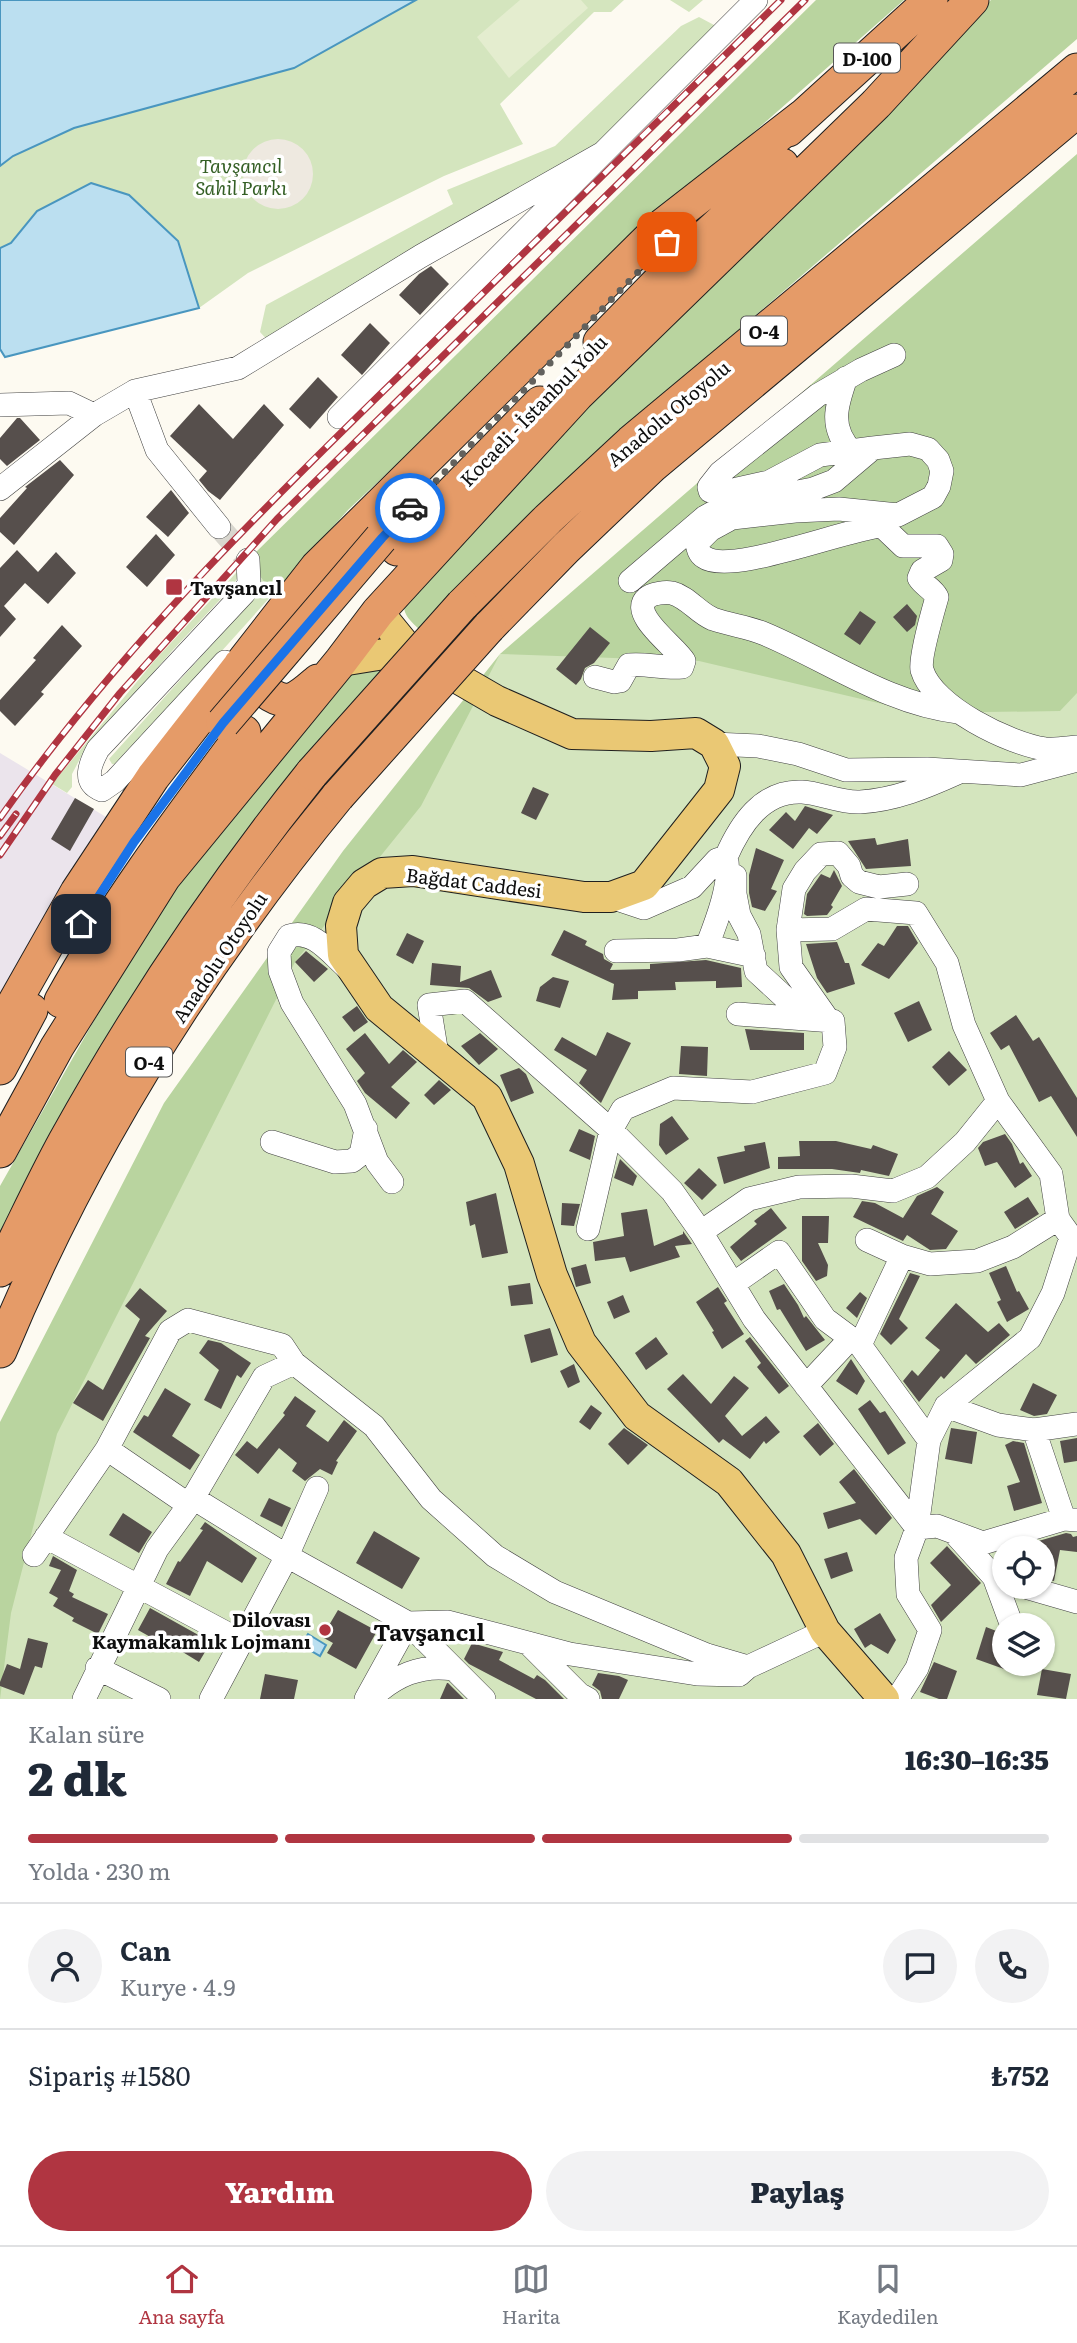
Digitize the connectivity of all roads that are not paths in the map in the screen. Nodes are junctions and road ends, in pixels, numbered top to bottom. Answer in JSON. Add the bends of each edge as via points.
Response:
{"nodes":[{"id":1,"x":756,"y":0,"type":"edge"},
{"id":2,"x":931,"y":0,"type":"edge"},
{"id":3,"x":961,"y":0,"type":"edge"},
{"id":4,"x":972,"y":0,"type":"edge"},
{"id":5,"x":1077,"y":69,"type":"edge"},
{"id":6,"x":1077,"y":111,"type":"edge"},
{"id":7,"x":803,"y":116,"type":"junction"},
{"id":8,"x":603,"y":153,"type":"junction"},
{"id":9,"x":894,"y":355,"type":"dead end"},
{"id":10,"x":846,"y":378,"type":"junction"},
{"id":11,"x":135,"y":391,"type":"junction"},
{"id":12,"x":0,"y":405,"type":"edge"},
{"id":13,"x":94,"y":415,"type":"junction"},
{"id":14,"x":338,"y":417,"type":"dead end"},
{"id":15,"x":862,"y":450,"type":"junction"},
{"id":16,"x":0,"y":489,"type":"edge"},
{"id":17,"x":219,"y":527,"type":"tunnel mouth"},
{"id":18,"x":389,"y":543,"type":"junction"},
{"id":19,"x":248,"y":560,"type":"dead end"},
{"id":20,"x":317,"y":568,"type":"junction"},
{"id":21,"x":630,"y":581,"type":"dead end"},
{"id":22,"x":378,"y":612,"type":"junction"},
{"id":23,"x":409,"y":650,"type":"junction"},
{"id":24,"x":341,"y":661,"type":"junction"},
{"id":25,"x":232,"y":664,"type":"junction"},
{"id":26,"x":595,"y":677,"type":"dead end"},
{"id":27,"x":958,"y":712,"type":"junction"},
{"id":28,"x":233,"y":728,"type":"junction"},
{"id":29,"x":714,"y":744,"type":"junction"},
{"id":30,"x":1077,"y":747,"type":"edge"},
{"id":31,"x":1077,"y":760,"type":"edge"},
{"id":32,"x":960,"y":771,"type":"junction"},
{"id":33,"x":780,"y":808,"type":"dead end"},
{"id":34,"x":726,"y":857,"type":"junction"},
{"id":35,"x":907,"y":884,"type":"dead end"},
{"id":36,"x":611,"y":897,"type":"junction"},
{"id":37,"x":788,"y":930,"type":"junction"},
{"id":38,"x":707,"y":946,"type":"junction"},
{"id":39,"x":616,"y":951,"type":"dead end"},
{"id":40,"x":754,"y":956,"type":"junction"},
{"id":41,"x":356,"y":975,"type":"junction"},
{"id":42,"x":737,"y":1014,"type":"dead end"},
{"id":43,"x":818,"y":1019,"type":"junction"},
{"id":44,"x":0,"y":1028,"type":"edge"},
{"id":45,"x":437,"y":1055,"type":"junction"},
{"id":46,"x":0,"y":1068,"type":"edge"},
{"id":47,"x":998,"y":1101,"type":"junction"},
{"id":48,"x":0,"y":1114,"type":"edge"},
{"id":49,"x":366,"y":1129,"type":"junction"},
{"id":50,"x":611,"y":1130,"type":"junction"},
{"id":51,"x":272,"y":1142,"type":"dead end"},
{"id":52,"x":0,"y":1151,"type":"edge"},
{"id":53,"x":392,"y":1182,"type":"dead end"},
{"id":54,"x":588,"y":1229,"type":"dead end"},
{"id":55,"x":1069,"y":1230,"type":"edge"},
{"id":56,"x":701,"y":1232,"type":"junction"},
{"id":57,"x":867,"y":1240,"type":"dead end"},
{"id":58,"x":902,"y":1256,"type":"junction"},
{"id":59,"x":0,"y":1270,"type":"edge"},
{"id":60,"x":733,"y":1284,"type":"junction"},
{"id":61,"x":855,"y":1342,"type":"junction"},
{"id":62,"x":0,"y":1351,"type":"edge"},
{"id":63,"x":294,"y":1363,"type":"junction"},
{"id":64,"x":806,"y":1386,"type":"junction"},
{"id":65,"x":946,"y":1406,"type":"junction"},
{"id":66,"x":1077,"y":1424,"type":"edge"},
{"id":67,"x":1034,"y":1430,"type":"junction"},
{"id":68,"x":929,"y":1440,"type":"junction"},
{"id":69,"x":107,"y":1448,"type":"junction"},
{"id":70,"x":317,"y":1488,"type":"dead end"},
{"id":71,"x":191,"y":1501,"type":"junction"},
{"id":72,"x":1070,"y":1519,"type":"edge"},
{"id":73,"x":917,"y":1528,"type":"junction"},
{"id":74,"x":955,"y":1533,"type":"junction"},
{"id":75,"x":288,"y":1556,"type":"junction"},
{"id":76,"x":992,"y":1571,"type":"edge"},
{"id":77,"x":138,"y":1587,"type":"junction"},
{"id":78,"x":1055,"y":1596,"type":"edge"},
{"id":79,"x":1077,"y":1602,"type":"edge"},
{"id":80,"x":408,"y":1623,"type":"junction"},
{"id":81,"x":825,"y":1631,"type":"junction"},
{"id":82,"x":241,"y":1641,"type":"junction"},
{"id":83,"x":528,"y":1643,"type":"junction"},
{"id":84,"x":748,"y":1667,"type":"junction"},
{"id":85,"x":97,"y":1668,"type":"junction"},
{"id":86,"x":453,"y":1669,"type":"junction"},
{"id":87,"x":477,"y":1697,"type":"edge"},
{"id":88,"x":84,"y":1699,"type":"edge"},
{"id":89,"x":159,"y":1699,"type":"edge"},
{"id":90,"x":211,"y":1699,"type":"edge"},
{"id":91,"x":368,"y":1699,"type":"edge"},
{"id":92,"x":588,"y":1699,"type":"edge"},
{"id":93,"x":884,"y":1699,"type":"edge"},
{"id":94,"x":897,"y":1699,"type":"edge"}],
"edges":[{"from":1,"to":8,"type":"street"},
{"from":2,"to":7,"type":"highway","number":"D-100"},
{"from":3,"to":18,"type":"highway","name":"Kocaeli - İstanbul Yolu","number":"D-100","via":[[681,259]]},
{"from":4,"to":22,"type":"highway","via":[[876,104],[577,395]]},
{"from":5,"to":59,"type":"highway","name":"Anadolu Otoyolu","number":"O-4","bridge":true,"via":[[631,442],[462,605],[312,774],[205,914],[133,1024],[64,1143]]},
{"from":6,"to":62,"type":"highway","name":"Anadolu Otoyolu","number":"O-4","bridge":true,"via":[[652,466],[489,627],[338,796],[236,928],[166,1034],[91,1159],[26,1287]]},
{"from":7,"to":18,"type":"highway","via":[[667,242]]},
{"from":7,"to":20,"type":"highway","via":[[663,225]]},
{"from":8,"to":11,"type":"street","via":[[421,256],[238,368]]},
{"from":8,"to":14,"type":"street"},
{"from":9,"to":10,"type":"street"},
{"from":10,"to":15,"type":"street","via":[[835,419],[843,443]]},
{"from":10,"to":15,"type":"street","via":[[739,457],[720,473],[710,491],[769,482],[820,454]]},
{"from":11,"to":13,"type":"street"},
{"from":11,"to":17,"type":"street","via":[[157,450]]},
{"from":12,"to":13,"type":"street","via":[[69,403]]},
{"from":13,"to":16,"type":"street"},
{"from":15,"to":21,"type":"street","via":[[834,481],[725,506],[705,517]]},
{"from":15,"to":27,"type":"street","via":[[910,444],[928,449],[942,471],[933,497],[898,515],[839,509],[732,518],[697,543],[699,552],[713,561],[751,558],[882,526],[903,546],[937,546],[941,560],[922,571],[919,578],[937,597],[923,672]]},
{"from":18,"to":28,"type":"highway","bridge":true},
{"from":19,"to":25,"type":"street","via":[[249,583],[244,593],[98,749],[88,776],[94,787],[102,790],[116,781]]},
{"from":20,"to":22,"type":"highway","via":[[345,570],[369,594]]},
{"from":20,"to":25,"type":"highway"},
{"from":22,"to":23,"type":"main road"},
{"from":22,"to":24,"type":"highway"},
{"from":23,"to":24,"type":"main road"},
{"from":23,"to":29,"type":"main road","via":[[496,701],[572,734],[696,733]]},
{"from":24,"to":25,"type":"highway","via":[[292,700],[277,700]]},
{"from":24,"to":52,"type":"highway","via":[[164,877],[58,1047]]},
{"from":25,"to":44,"type":"highway","via":[[77,892]]},
{"from":26,"to":27,"type":"street","via":[[620,681],[629,665],[643,663],[682,667],[678,651],[643,615],[646,598],[670,593],[715,619],[762,633],[890,693]]},
{"from":27,"to":30,"type":"street","via":[[1000,734],[1045,749]]},
{"from":28,"to":46,"type":"highway","via":[[134,842],[75,933]]},
{"from":28,"to":48,"type":"highway","via":[[86,955]]},
{"from":29,"to":32,"type":"street","via":[[758,746],[846,770]]},
{"from":29,"to":36,"type":"main road","name":"Bağdat Caddesi","via":[[725,765],[719,790],[644,885]]},
{"from":31,"to":32,"type":"street","via":[[1021,775]]},
{"from":32,"to":34,"type":"street","via":[[891,798],[858,802],[801,792],[783,795],[762,804],[738,829]]},
{"from":33,"to":40,"type":"street","via":[[758,824],[736,866],[739,915]]},
{"from":34,"to":36,"type":"street","via":[[717,860],[692,887],[644,908]]},
{"from":34,"to":38,"type":"street","via":[[729,866],[718,919]]},
{"from":35,"to":37,"type":"street","via":[[879,887],[859,882],[838,853],[821,854],[794,889]]},
{"from":36,"to":41,"type":"main road","name":"Bağdat Caddesi","via":[[584,897],[413,871],[382,873],[363,884],[348,902],[341,926],[343,955]]},
{"from":37,"to":43,"type":"street","via":[[791,967]]},
{"from":37,"to":47,"type":"street","via":[[832,929],[866,909],[916,913],[947,963],[964,1025]]},
{"from":38,"to":39,"type":"street"},
{"from":38,"to":40,"type":"street"},
{"from":40,"to":43,"type":"street","via":[[756,971]]},
{"from":41,"to":45,"type":"main road","name":"Bağdat Caddesi","via":[[379,1008]]},
{"from":41,"to":49,"type":"street","via":[[308,935],[289,936],[279,952],[280,971],[292,1003]]},
{"from":42,"to":43,"type":"street"},
{"from":43,"to":50,"type":"street","via":[[833,1021],[835,1047],[825,1073],[752,1092],[673,1088],[623,1109]]},
{"from":45,"to":50,"type":"street","via":[[429,1005],[465,1001]]},
{"from":45,"to":81,"type":"main road","name":"Bağdat Caddesi","via":[[487,1097],[519,1164],[552,1275],[580,1343],[636,1416],[729,1482],[786,1554]]},
{"from":47,"to":55,"type":"street","via":[[1051,1174]]},
{"from":47,"to":56,"type":"street","via":[[965,1142],[927,1177],[893,1191],[800,1187],[749,1199]]},
{"from":49,"to":51,"type":"street","via":[[361,1154],[352,1161],[335,1162]]},
{"from":49,"to":53,"type":"street","via":[[377,1162]]},
{"from":50,"to":54,"type":"street"},
{"from":50,"to":56,"type":"street","via":[[672,1191]]},
{"from":55,"to":58,"type":"street","via":[[977,1261],[930,1264]]},
{"from":55,"to":65,"type":"street","via":[[1053,1293],[1030,1338]]},
{"from":56,"to":60,"type":"street"},
{"from":57,"to":58,"type":"street"},
{"from":58,"to":61,"type":"street"},
{"from":60,"to":61,"type":"street","via":[[779,1252],[825,1319]]},
{"from":60,"to":64,"type":"street"},
{"from":61,"to":64,"type":"street"},
{"from":61,"to":68,"type":"street"},
{"from":63,"to":69,"type":"street","via":[[282,1345],[187,1320],[170,1331]]},
{"from":63,"to":71,"type":"street","via":[[264,1377]]},
{"from":63,"to":84,"type":"street","via":[[374,1426],[431,1499],[495,1556],[555,1592]]},
{"from":64,"to":73,"type":"street"},
{"from":65,"to":67,"type":"street","via":[[998,1425]]},
{"from":65,"to":68,"type":"street"},
{"from":66,"to":67,"type":"street"},
{"from":67,"to":72,"type":"street"},
{"from":68,"to":73,"type":"street"},
{"from":69,"to":71,"type":"street"},
{"from":69,"to":77,"type":"street","via":[[40,1546]]},
{"from":70,"to":75,"type":"street"},
{"from":71,"to":75,"type":"street"},
{"from":71,"to":77,"type":"street","via":[[157,1549]]},
{"from":72,"to":74,"type":"street","via":[[984,1543]]},
{"from":73,"to":74,"type":"street","via":[[937,1525]]},
{"from":73,"to":94,"type":"street","via":[[906,1558],[908,1594],[930,1630],[917,1668]]},
{"from":74,"to":76,"type":"street"},
{"from":75,"to":80,"type":"street"},
{"from":75,"to":82,"type":"street"},
{"from":77,"to":82,"type":"street"},
{"from":77,"to":85,"type":"street"},
{"from":78,"to":79,"type":"street"},
{"from":80,"to":83,"type":"street","via":[[448,1622]]},
{"from":80,"to":86,"type":"street"},
{"from":80,"to":91,"type":"street"},
{"from":81,"to":84,"type":"street"},
{"from":81,"to":93,"type":"main road","name":"Bağdat Caddesi"},
{"from":82,"to":90,"type":"street"},
{"from":83,"to":84,"type":"street","via":[[697,1675],[739,1675]]},
{"from":83,"to":92,"type":"street"},
{"from":85,"to":88,"type":"street"},
{"from":85,"to":89,"type":"street"},
{"from":86,"to":87,"type":"street"},
{"from":86,"to":91,"type":"street","via":[[437,1667],[405,1674]]}]}
